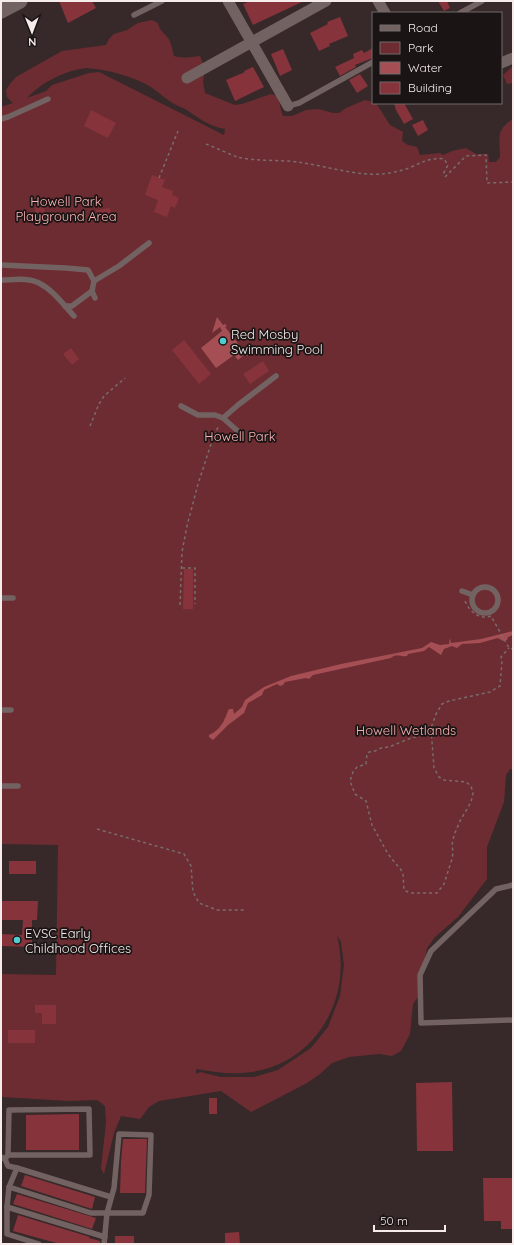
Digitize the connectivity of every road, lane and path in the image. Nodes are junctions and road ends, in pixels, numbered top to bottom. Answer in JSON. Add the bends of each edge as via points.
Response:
{"nodes":[{"id":1,"x":20,"y":1,"type":"edge"},
{"id":2,"x":162,"y":1,"type":"edge"},
{"id":3,"x":228,"y":1,"type":"edge"},
{"id":4,"x":326,"y":1,"type":"edge"},
{"id":5,"x":378,"y":1,"type":"edge"},
{"id":6,"x":482,"y":1,"type":"edge"},
{"id":7,"x":1,"y":11,"type":"edge"},
{"id":8,"x":384,"y":12,"type":"edge"},
{"id":9,"x":462,"y":12,"type":"edge"},
{"id":10,"x":134,"y":15,"type":"dead end"},
{"id":11,"x":251,"y":42,"type":"junction"},
{"id":12,"x":513,"y":58,"type":"edge"},
{"id":13,"x":372,"y":63,"type":"edge"},
{"id":14,"x":502,"y":63,"type":"edge"},
{"id":15,"x":187,"y":78,"type":"dead end"},
{"id":16,"x":48,"y":99,"type":"dead end"},
{"id":17,"x":288,"y":106,"type":"joint"},
{"id":18,"x":1,"y":119,"type":"edge"},
{"id":19,"x":178,"y":131,"type":"dead end"},
{"id":20,"x":206,"y":144,"type":"dead end"},
{"id":21,"x":442,"y":176,"type":"dead end"},
{"id":22,"x":445,"y":177,"type":"dead end"},
{"id":23,"x":159,"y":178,"type":"dead end"},
{"id":24,"x":513,"y":182,"type":"edge"},
{"id":25,"x":149,"y":243,"type":"dead end"},
{"id":26,"x":1,"y":265,"type":"edge"},
{"id":27,"x":1,"y":280,"type":"edge"},
{"id":28,"x":94,"y":281,"type":"junction"},
{"id":29,"x":92,"y":291,"type":"junction"},
{"id":30,"x":95,"y":298,"type":"dead end"},
{"id":31,"x":65,"y":306,"type":"junction"},
{"id":32,"x":74,"y":316,"type":"dead end"},
{"id":33,"x":276,"y":376,"type":"dead end"},
{"id":34,"x":125,"y":378,"type":"dead end"},
{"id":35,"x":181,"y":406,"type":"dead end"},
{"id":36,"x":223,"y":418,"type":"junction"},
{"id":37,"x":90,"y":426,"type":"dead end"},
{"id":38,"x":241,"y":434,"type":"dead end"},
{"id":39,"x":181,"y":568,"type":"junction"},
{"id":40,"x":462,"y":591,"type":"dead end"},
{"id":41,"x":473,"y":595,"type":"junction"},
{"id":42,"x":1,"y":598,"type":"edge"},
{"id":43,"x":13,"y":598,"type":"dead end"},
{"id":44,"x":473,"y":603,"type":"junction"},
{"id":45,"x":195,"y":604,"type":"dead end"},
{"id":46,"x":180,"y":605,"type":"dead end"},
{"id":47,"x":509,"y":648,"type":"junction"},
{"id":48,"x":513,"y":649,"type":"edge"},
{"id":49,"x":1,"y":710,"type":"edge"},
{"id":50,"x":11,"y":710,"type":"dead end"},
{"id":51,"x":431,"y":728,"type":"junction"},
{"id":52,"x":1,"y":786,"type":"edge"},
{"id":53,"x":18,"y":786,"type":"dead end"},
{"id":54,"x":97,"y":829,"type":"dead end"},
{"id":55,"x":513,"y":885,"type":"edge"},
{"id":56,"x":245,"y":910,"type":"dead end"},
{"id":57,"x":513,"y":1020,"type":"edge"},
{"id":58,"x":5,"y":1157,"type":"edge"},
{"id":59,"x":16,"y":1168,"type":"junction"},
{"id":60,"x":9,"y":1186,"type":"junction"},
{"id":61,"x":111,"y":1197,"type":"junction"},
{"id":62,"x":7,"y":1207,"type":"junction"},
{"id":63,"x":108,"y":1214,"type":"junction"},
{"id":64,"x":105,"y":1237,"type":"junction"},
{"id":65,"x":39,"y":1244,"type":"edge"},
{"id":66,"x":104,"y":1244,"type":"edge"}],
"edges":[{"from":1,"to":7,"type":"main road"},
{"from":2,"to":10,"type":"lane"},
{"from":3,"to":11,"type":"street"},
{"from":4,"to":11,"type":"street"},
{"from":5,"to":8,"type":"street"},
{"from":6,"to":9,"type":"lane"},
{"from":11,"to":15,"type":"street"},
{"from":11,"to":17,"type":"street"},
{"from":12,"to":14,"type":"street"},
{"from":13,"to":17,"type":"lane","via":[[299,103]]},
{"from":16,"to":18,"type":"lane"},
{"from":19,"to":23,"type":"path"},
{"from":20,"to":21,"type":"path","via":[[238,157],[289,161],[346,172],[373,174],[400,171],[428,159],[437,158],[444,159],[448,165]]},
{"from":22,"to":24,"type":"path","via":[[466,156],[486,155],[487,183]]},
{"from":25,"to":28,"type":"lane"},
{"from":26,"to":28,"type":"lane","via":[[88,270]]},
{"from":27,"to":31,"type":"lane","via":[[38,282]]},
{"from":28,"to":29,"type":"lane"},
{"from":29,"to":30,"type":"lane"},
{"from":29,"to":31,"type":"lane","via":[[72,306]]},
{"from":31,"to":32,"type":"lane"},
{"from":33,"to":36,"type":"lane"},
{"from":34,"to":37,"type":"path","via":[[104,396]]},
{"from":35,"to":36,"type":"lane","via":[[198,415],[215,415]]},
{"from":36,"to":38,"type":"lane"},
{"from":36,"to":39,"type":"path","via":[[212,441],[198,484],[187,526]]},
{"from":39,"to":45,"type":"path","via":[[196,568]]},
{"from":39,"to":46,"type":"path"},
{"from":40,"to":41,"type":"lane"},
{"from":41,"to":44,"type":"lane"},
{"from":41,"to":44,"type":"lane","via":[[479,588],[487,587],[495,591],[498,602],[493,610],[486,612],[478,610]]},
{"from":42,"to":43,"type":"lane"},
{"from":44,"to":47,"type":"path","via":[[465,601],[468,608],[478,616],[491,616]]},
{"from":47,"to":48,"type":"path"},
{"from":47,"to":51,"type":"path","via":[[501,657],[500,686],[490,692],[442,704]]},
{"from":49,"to":50,"type":"lane"},
{"from":51,"to":51,"type":"path","via":[[434,768],[444,780],[466,782],[471,786],[473,793],[454,835],[452,860],[444,884],[437,893],[410,893],[404,890],[404,874],[388,854],[372,825],[366,801],[355,794],[350,781],[357,767],[366,764],[369,752],[417,737],[427,728]]},
{"from":52,"to":53,"type":"lane"},
{"from":54,"to":56,"type":"path","via":[[184,854],[191,866],[193,892],[199,903],[217,910]]},
{"from":55,"to":57,"type":"lane","via":[[496,889],[436,946],[420,975],[421,1023]]},
{"from":58,"to":58,"type":"lane","via":[[9,1110],[89,1109],[90,1156]]},
{"from":58,"to":59,"type":"lane","via":[[8,1166]]},
{"from":59,"to":60,"type":"lane"},
{"from":59,"to":61,"type":"lane"},
{"from":60,"to":62,"type":"lane"},
{"from":60,"to":63,"type":"lane","via":[[92,1213]]},
{"from":61,"to":63,"type":"lane"},
{"from":61,"to":63,"type":"lane","via":[[119,1134],[152,1135],[149,1195],[143,1213]]},
{"from":62,"to":64,"type":"lane"},
{"from":62,"to":65,"type":"lane","via":[[7,1234]]},
{"from":63,"to":64,"type":"lane"},
{"from":64,"to":66,"type":"lane"}]}
